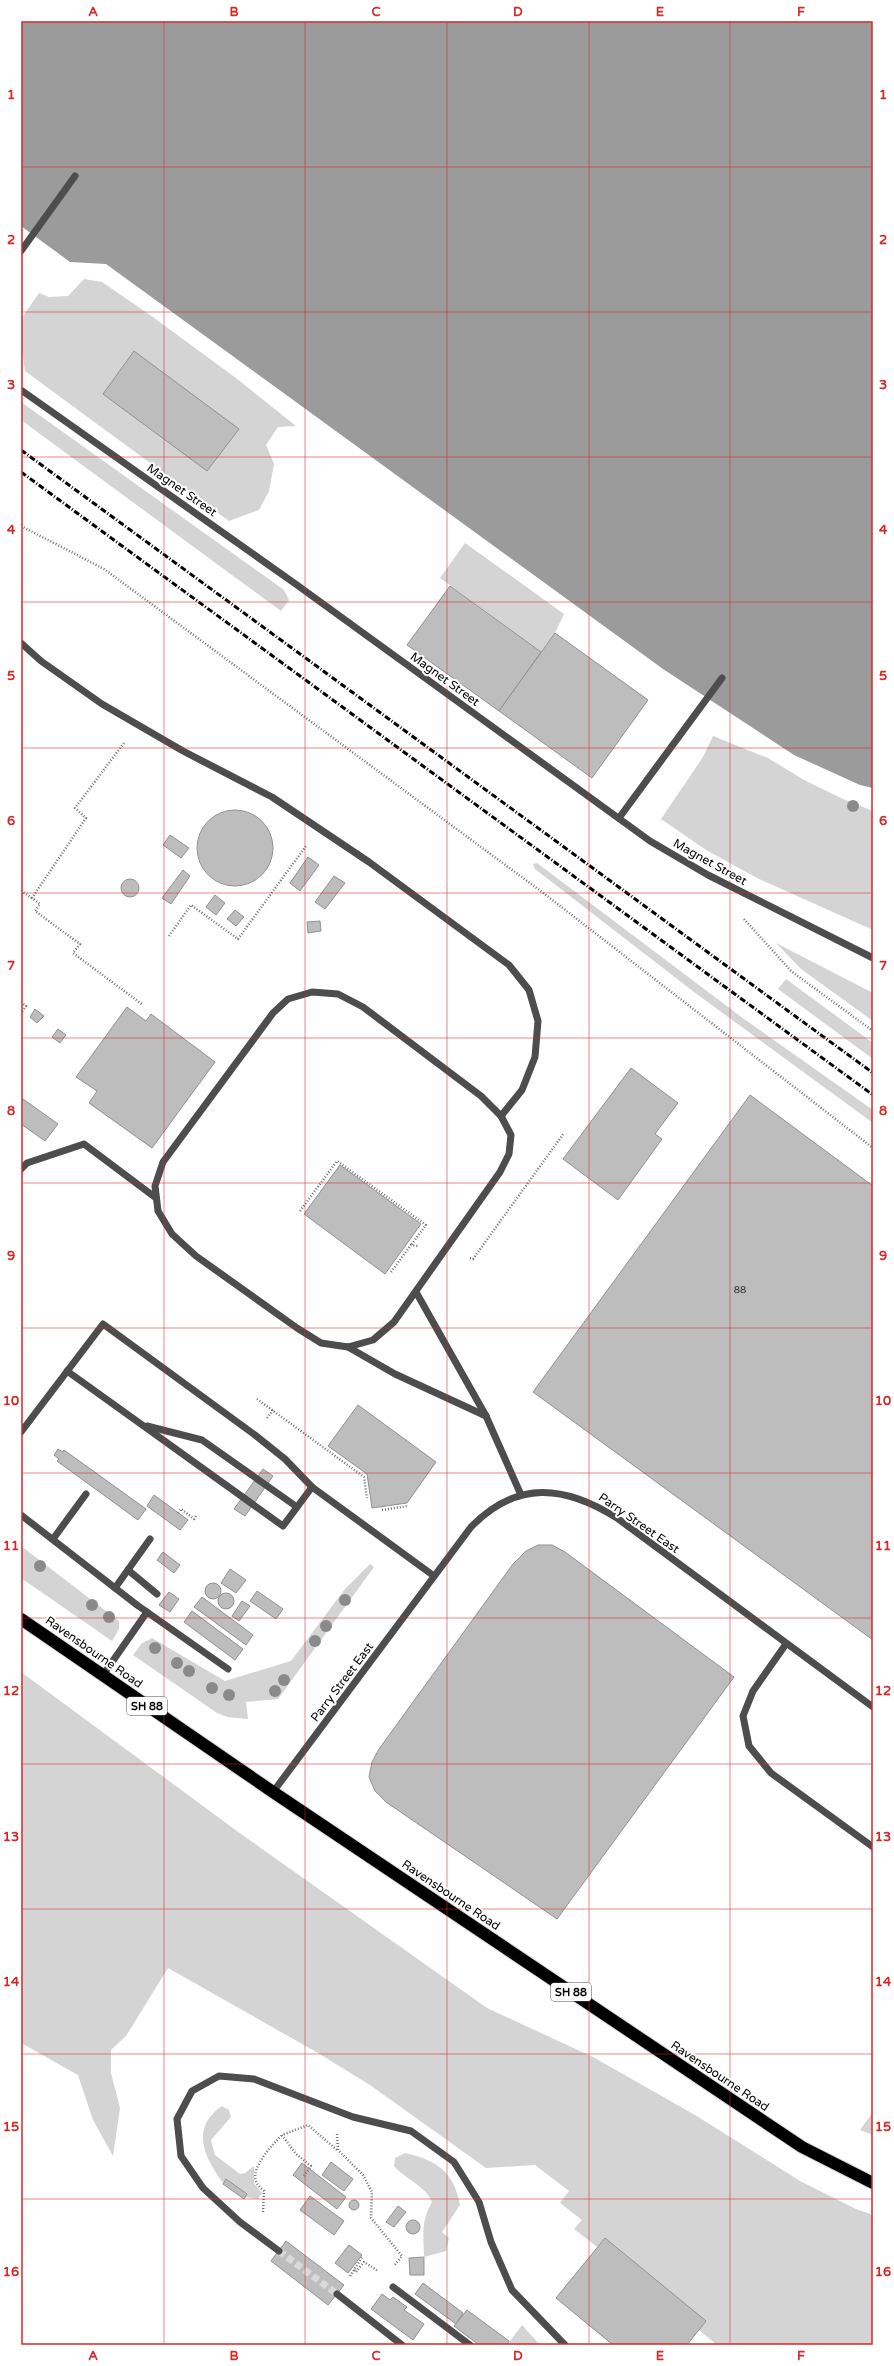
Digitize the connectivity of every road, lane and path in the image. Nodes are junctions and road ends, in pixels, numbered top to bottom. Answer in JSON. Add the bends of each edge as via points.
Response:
{"nodes":[{"id":1,"x":75,"y":176,"type":"dead end"},
{"id":2,"x":21,"y":251,"type":"edge"},
{"id":3,"x":21,"y":390,"type":"edge"},
{"id":4,"x":21,"y":526,"type":"edge"},
{"id":5,"x":21,"y":642,"type":"edge"},
{"id":6,"x":722,"y":678,"type":"dead end"},
{"id":7,"x":137,"y":725,"type":"junction"},
{"id":8,"x":619,"y":818,"type":"junction"},
{"id":9,"x":319,"y":828,"type":"junction"},
{"id":10,"x":21,"y":891,"type":"edge"},
{"id":11,"x":32,"y":898,"type":"junction"},
{"id":12,"x":169,"y":936,"type":"dead end"},
{"id":13,"x":873,"y":958,"type":"edge"},
{"id":14,"x":21,"y":1002,"type":"edge"},
{"id":15,"x":143,"y":1005,"type":"dead end"},
{"id":16,"x":21,"y":1013,"type":"edge"},
{"id":17,"x":501,"y":1116,"type":"junction"},
{"id":18,"x":564,"y":1133,"type":"dead end"},
{"id":19,"x":873,"y":1148,"type":"edge"},
{"id":20,"x":21,"y":1169,"type":"edge"},
{"id":21,"x":156,"y":1198,"type":"junction"},
{"id":22,"x":300,"y":1211,"type":"dead end"},
{"id":23,"x":411,"y":1245,"type":"junction"},
{"id":24,"x":418,"y":1246,"type":"dead end"},
{"id":25,"x":470,"y":1258,"type":"dead end"},
{"id":26,"x":391,"y":1272,"type":"dead end"},
{"id":27,"x":416,"y":1292,"type":"junction"},
{"id":28,"x":348,"y":1347,"type":"junction"},
{"id":29,"x":67,"y":1371,"type":"junction"},
{"id":30,"x":257,"y":1399,"type":"dead end"},
{"id":31,"x":273,"y":1410,"type":"junction"},
{"id":32,"x":486,"y":1416,"type":"junction"},
{"id":33,"x":267,"y":1418,"type":"dead end"},
{"id":34,"x":143,"y":1425,"type":"junction"},
{"id":35,"x":21,"y":1432,"type":"edge"},
{"id":36,"x":312,"y":1487,"type":"junction"},
{"id":37,"x":86,"y":1494,"type":"dead end"},
{"id":38,"x":521,"y":1496,"type":"junction"},
{"id":39,"x":368,"y":1505,"type":"dead end"},
{"id":40,"x":408,"y":1506,"type":"dead end"},
{"id":41,"x":297,"y":1507,"type":"junction"},
{"id":42,"x":377,"y":1510,"type":"dead end"},
{"id":43,"x":178,"y":1513,"type":"dead end"},
{"id":44,"x":21,"y":1515,"type":"edge"},
{"id":45,"x":196,"y":1516,"type":"dead end"},
{"id":46,"x":53,"y":1539,"type":"junction"},
{"id":47,"x":150,"y":1539,"type":"dead end"},
{"id":48,"x":128,"y":1570,"type":"junction"},
{"id":49,"x":434,"y":1576,"type":"junction"},
{"id":50,"x":115,"y":1588,"type":"junction"},
{"id":51,"x":157,"y":1594,"type":"dead end"},
{"id":52,"x":147,"y":1612,"type":"junction"},
{"id":53,"x":21,"y":1619,"type":"edge"},
{"id":54,"x":786,"y":1644,"type":"junction"},
{"id":55,"x":228,"y":1669,"type":"dead end"},
{"id":56,"x":103,"y":1675,"type":"junction"},
{"id":57,"x":873,"y":1707,"type":"edge"},
{"id":58,"x":273,"y":1792,"type":"junction"},
{"id":59,"x":873,"y":1847,"type":"edge"},
{"id":60,"x":336,"y":2111,"type":"junction"},
{"id":61,"x":282,"y":2135,"type":"junction"},
{"id":62,"x":338,"y":2150,"type":"junction"},
{"id":63,"x":304,"y":2176,"type":"dead end"},
{"id":64,"x":873,"y":2183,"type":"edge"},
{"id":65,"x":253,"y":2232,"type":"junction"},
{"id":66,"x":279,"y":2251,"type":"tunnel mouth"},
{"id":67,"x":364,"y":2256,"type":"dead end"},
{"id":68,"x":354,"y":2270,"type":"junction"},
{"id":69,"x":390,"y":2271,"type":"dead end"},
{"id":70,"x":381,"y":2272,"type":"dead end"},
{"id":71,"x":350,"y":2276,"type":"dead end"},
{"id":72,"x":392,"y":2287,"type":"dead end"},
{"id":73,"x":337,"y":2294,"type":"tunnel mouth"},
{"id":74,"x":402,"y":2345,"type":"edge"},
{"id":75,"x":470,"y":2345,"type":"edge"},
{"id":76,"x":565,"y":2345,"type":"edge"}],
"edges":[{"from":1,"to":2,"type":"street"},
{"from":3,"to":8,"type":"street","name":"Magnet Street","via":[[297,585]]},
{"from":4,"to":19,"type":"path","via":[[104,569],[542,892]]},
{"from":5,"to":7,"type":"street","via":[[53,669]]},
{"from":6,"to":8,"type":"street"},
{"from":7,"to":9,"type":"street","via":[[272,797]]},
{"from":7,"to":11,"type":"path","via":[[75,808],[86,818]]},
{"from":8,"to":13,"type":"street","name":"Magnet Street","via":[[650,841],[708,875]]},
{"from":9,"to":12,"type":"path","via":[[238,939],[191,905]]},
{"from":9,"to":17,"type":"street","via":[[509,964],[529,990],[538,1021],[535,1057],[522,1090]]},
{"from":10,"to":11,"type":"path"},
{"from":11,"to":15,"type":"path","via":[[40,904],[35,910],[80,944],[73,953]]},
{"from":14,"to":16,"type":"path","via":[[26,1006]]},
{"from":17,"to":21,"type":"street","via":[[481,1096],[363,1007],[338,994],[312,992],[288,998],[269,1020],[163,1162],[155,1186]]},
{"from":17,"to":27,"type":"street","via":[[510,1135],[509,1154],[500,1172]]},
{"from":18,"to":25,"type":"path","via":[[473,1259]]},
{"from":20,"to":21,"type":"street","via":[[27,1163],[84,1144]]},
{"from":21,"to":28,"type":"street","via":[[158,1211],[172,1234],[196,1256],[321,1343]]},
{"from":22,"to":23,"type":"path","via":[[337,1161],[426,1225]]},
{"from":23,"to":24,"type":"path"},
{"from":23,"to":26,"type":"path"},
{"from":27,"to":28,"type":"street","via":[[394,1322],[373,1340]]},
{"from":27,"to":32,"type":"street"},
{"from":28,"to":32,"type":"street","via":[[395,1374]]},
{"from":29,"to":34,"type":"street"},
{"from":29,"to":35,"type":"street"},
{"from":29,"to":36,"type":"street","via":[[103,1324],[255,1435],[285,1459]]},
{"from":30,"to":31,"type":"path"},
{"from":31,"to":33,"type":"path"},
{"from":31,"to":39,"type":"path","via":[[364,1477]]},
{"from":32,"to":38,"type":"street"},
{"from":34,"to":41,"type":"street","via":[[202,1440]]},
{"from":34,"to":41,"type":"street","via":[[283,1526]]},
{"from":36,"to":41,"type":"street"},
{"from":36,"to":49,"type":"street"},
{"from":37,"to":46,"type":"street"},
{"from":38,"to":49,"type":"street","name":"Parry Street East","via":[[503,1502],[484,1514]]},
{"from":38,"to":54,"type":"street","name":"Parry Street East","via":[[538,1492],[559,1493],[594,1504]]},
{"from":40,"to":42,"type":"path"},
{"from":43,"to":45,"type":"path","via":[[181,1509],[194,1519]]},
{"from":44,"to":46,"type":"street"},
{"from":46,"to":50,"type":"street"},
{"from":47,"to":48,"type":"street"},
{"from":48,"to":50,"type":"street"},
{"from":48,"to":51,"type":"street"},
{"from":49,"to":58,"type":"street","name":"Parry Street East"},
{"from":50,"to":52,"type":"street"},
{"from":52,"to":55,"type":"street"},
{"from":52,"to":56,"type":"street"},
{"from":53,"to":56,"type":"highway","name":"Ravensbourne Road","number":"SH 88"},
{"from":54,"to":57,"type":"street","name":"Parry Street East"},
{"from":54,"to":59,"type":"street","via":[[753,1691],[743,1716],[749,1746],[771,1773]]},
{"from":56,"to":58,"type":"highway","name":"Ravensbourne Road","number":"SH 88"},
{"from":58,"to":64,"type":"highway","name":"Ravensbourne Road","number":"SH 88","via":[[802,2147]]},
{"from":60,"to":62,"type":"path"},
{"from":60,"to":65,"type":"street","via":[[254,2079],[219,2076],[192,2091],[177,2119],[181,2156],[203,2188]]},
{"from":60,"to":76,"type":"street","via":[[411,2130],[454,2162],[479,2202],[491,2242],[512,2290]]},
{"from":61,"to":62,"type":"path","via":[[308,2125]]},
{"from":61,"to":63,"type":"path","via":[[296,2154],[311,2166]]},
{"from":61,"to":65,"type":"path","via":[[268,2149],[255,2174],[256,2182],[264,2191],[264,2199],[262,2217]]},
{"from":62,"to":69,"type":"path","via":[[363,2175],[372,2192],[370,2218],[402,2256]]},
{"from":65,"to":66,"type":"street"},
{"from":67,"to":68,"type":"path"},
{"from":68,"to":70,"type":"path","via":[[356,2272],[364,2262]]},
{"from":68,"to":71,"type":"path"},
{"from":72,"to":75,"type":"street"},
{"from":73,"to":74,"type":"street"}]}
